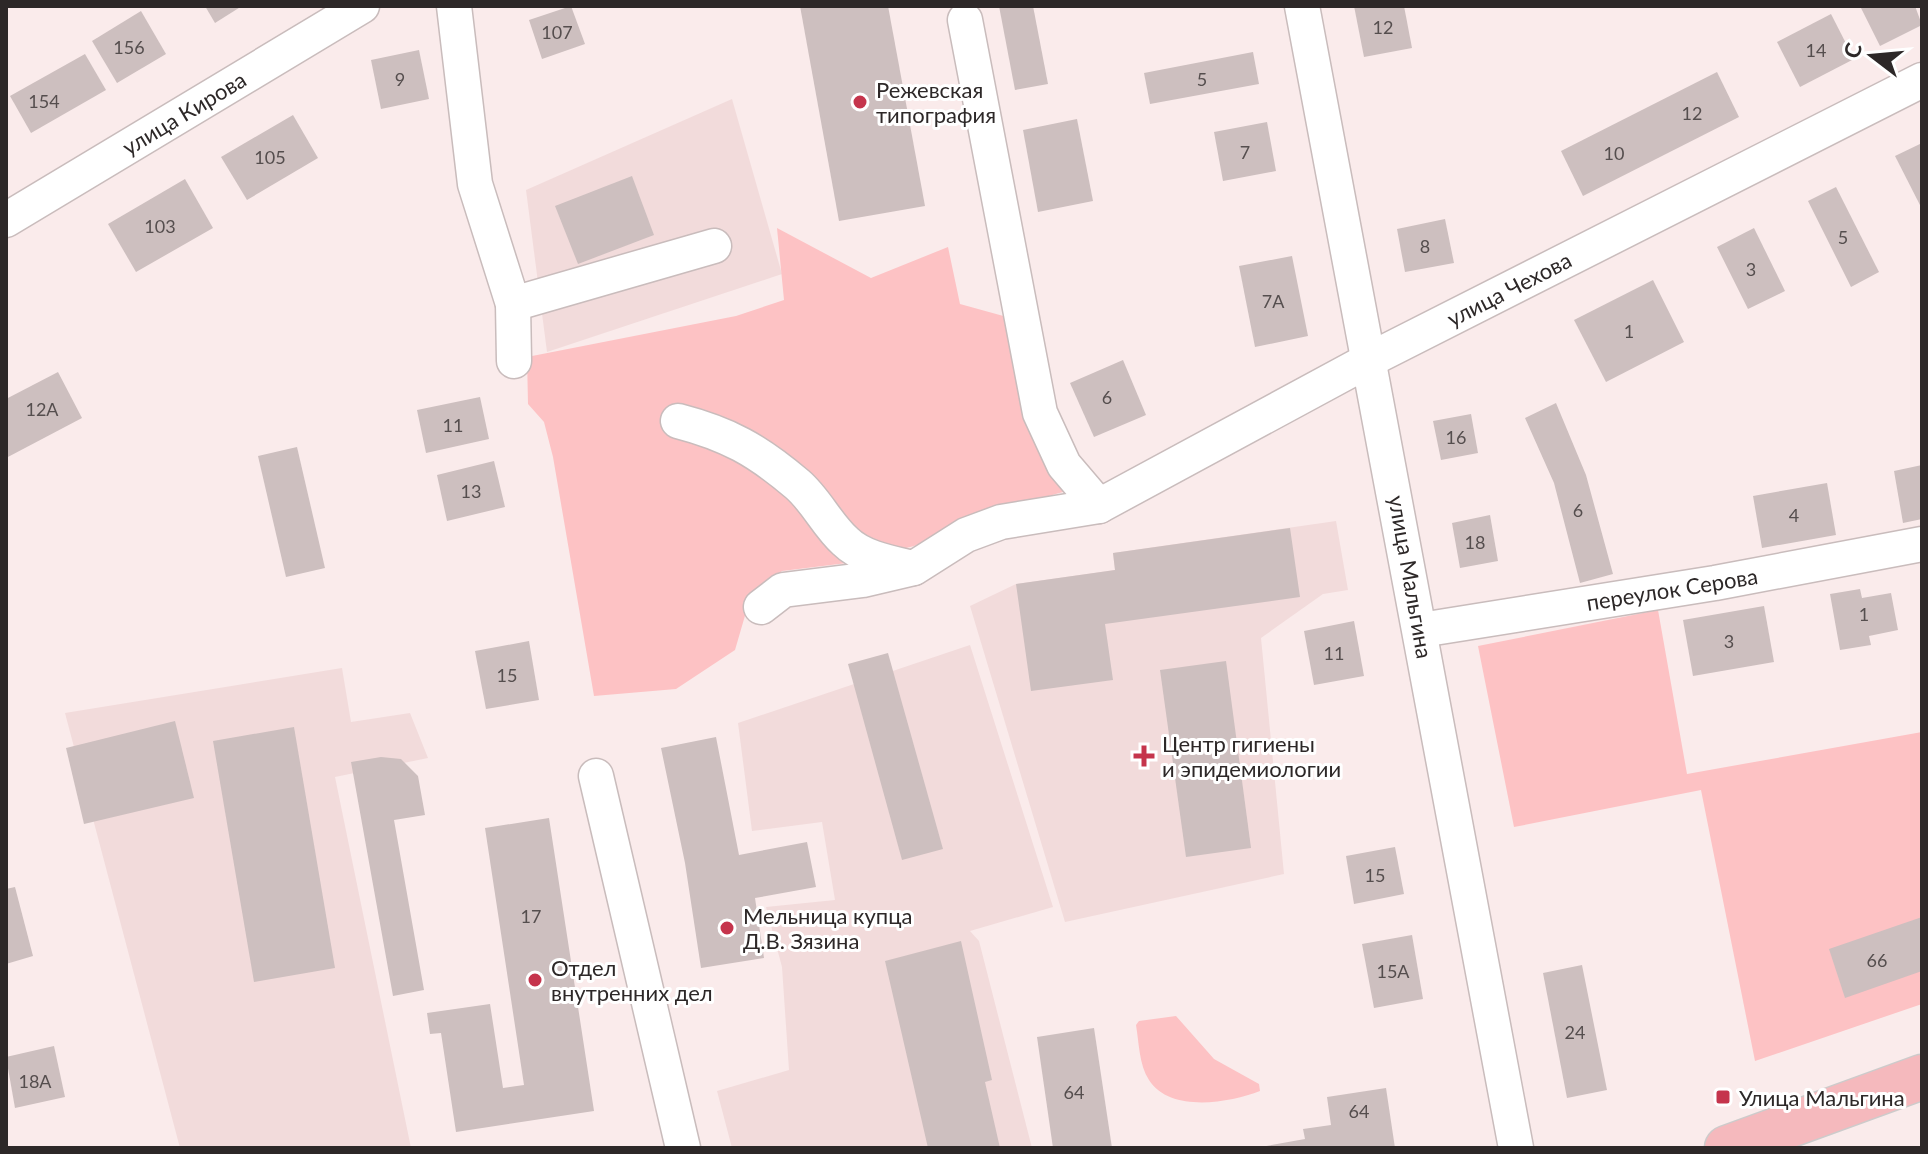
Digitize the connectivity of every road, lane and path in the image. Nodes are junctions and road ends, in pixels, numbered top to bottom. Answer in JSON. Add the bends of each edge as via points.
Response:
{"nodes":[{"id":1,"x":362,"y":6,"type":"edge"},
{"id":2,"x":454,"y":6,"type":"edge"},
{"id":3,"x":1302,"y":6,"type":"edge"},
{"id":4,"x":965,"y":20,"type":"dead end"},
{"id":5,"x":1922,"y":80,"type":"edge"},
{"id":6,"x":6,"y":220,"type":"edge"},
{"id":7,"x":714,"y":246,"type":"dead end"},
{"id":8,"x":513,"y":304,"type":"junction"},
{"id":9,"x":1371,"y":359,"type":"junction"},
{"id":10,"x":514,"y":361,"type":"dead end"},
{"id":11,"x":678,"y":421,"type":"dead end"},
{"id":12,"x":1099,"y":506,"type":"junction"},
{"id":13,"x":1922,"y":544,"type":"edge"},
{"id":14,"x":914,"y":568,"type":"junction"},
{"id":15,"x":761,"y":607,"type":"dead end"},
{"id":16,"x":1421,"y":630,"type":"junction"},
{"id":17,"x":596,"y":776,"type":"dead end"},
{"id":18,"x":1922,"y":1077,"type":"edge"},
{"id":19,"x":683,"y":1148,"type":"edge"},
{"id":20,"x":1516,"y":1148,"type":"edge"},
{"id":21,"x":1727,"y":1148,"type":"edge"}],
"edges":[{"from":1,"to":6,"type":"street","name":"улица Кирова"},
{"from":2,"to":8,"type":"street","via":[[475,184]]},
{"from":3,"to":9,"type":"street","name":"улица Мальгина"},
{"from":4,"to":12,"type":"street","via":[[1040,413],[1064,465]]},
{"from":5,"to":9,"type":"street","name":"улица Чехова"},
{"from":7,"to":8,"type":"street"},
{"from":8,"to":10,"type":"street"},
{"from":9,"to":12,"type":"street","name":"улица Чехова"},
{"from":9,"to":16,"type":"street","name":"улица Мальгина"},
{"from":11,"to":14,"type":"street","via":[[721,432],[754,451],[800,486],[846,543],[881,561]]},
{"from":12,"to":14,"type":"street","name":"улица Чехова","via":[[1001,522],[966,535]]},
{"from":13,"to":16,"type":"street","name":"переулок Серова"},
{"from":14,"to":15,"type":"street","name":"улица Чехова","via":[[783,590]]},
{"from":16,"to":20,"type":"street","name":"улица Мальгина"},
{"from":17,"to":19,"type":"street"},
{"from":18,"to":21,"type":"main road"}]}
